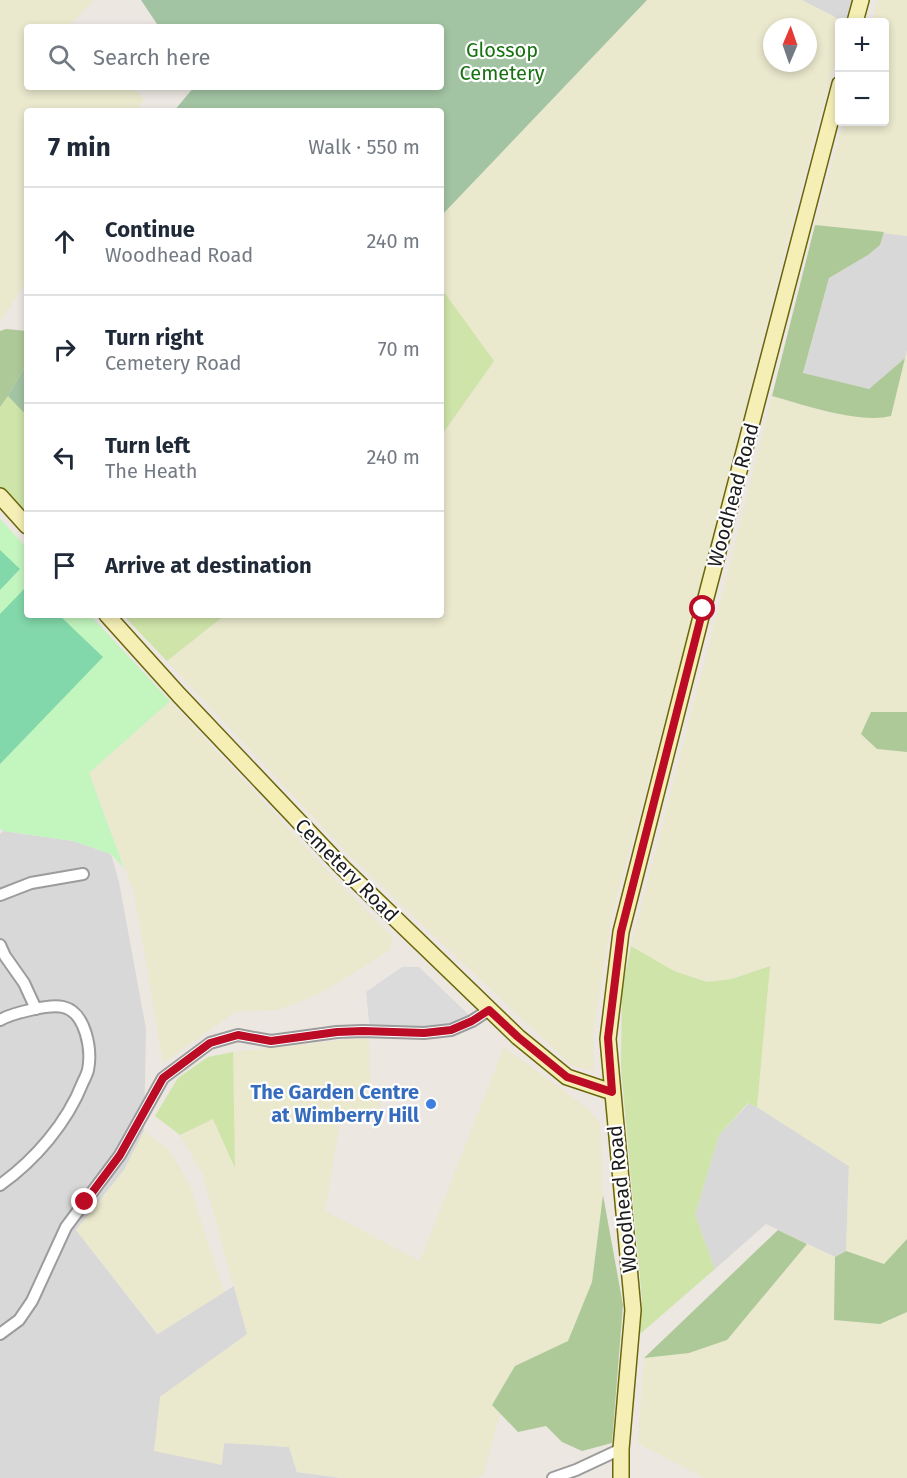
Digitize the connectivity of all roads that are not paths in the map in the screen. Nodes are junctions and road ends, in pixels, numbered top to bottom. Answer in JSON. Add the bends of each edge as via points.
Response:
{"nodes":[{"id":1,"x":861,"y":0,"type":"edge"},
{"id":2,"x":856,"y":18,"type":"edge"},
{"id":3,"x":835,"y":103,"type":"edge"},
{"id":4,"x":0,"y":496,"type":"edge"},
{"id":5,"x":24,"y":523,"type":"edge"},
{"id":6,"x":110,"y":618,"type":"edge"},
{"id":7,"x":83,"y":874,"type":"dead end"},
{"id":8,"x":0,"y":895,"type":"edge"},
{"id":9,"x":0,"y":945,"type":"edge"},
{"id":10,"x":36,"y":1009,"type":"junction"},
{"id":11,"x":489,"y":1010,"type":"junction"},
{"id":12,"x":0,"y":1020,"type":"edge"},
{"id":13,"x":612,"y":1092,"type":"junction"},
{"id":14,"x":0,"y":1185,"type":"edge"},
{"id":15,"x":0,"y":1334,"type":"edge"},
{"id":16,"x":621,"y":1449,"type":"junction"},
{"id":17,"x":553,"y":1478,"type":"edge"},
{"id":18,"x":621,"y":1478,"type":"edge"}],
"edges":[{"from":1,"to":2,"type":"main road"},
{"from":3,"to":13,"type":"main road","name":"Woodhead Road","via":[[621,932],[608,1038]]},
{"from":4,"to":5,"type":"main road"},
{"from":6,"to":11,"type":"main road","name":"Cemetery Road","via":[[343,868]]},
{"from":7,"to":8,"type":"street","via":[[32,883]]},
{"from":9,"to":10,"type":"street"},
{"from":10,"to":12,"type":"street"},
{"from":10,"to":14,"type":"street","via":[[64,1007],[81,1019],[88,1070],[69,1112],[48,1141]]},
{"from":11,"to":13,"type":"main road","name":"Cemetery Road","via":[[567,1077]]},
{"from":11,"to":15,"type":"street","via":[[451,1030],[337,1032],[271,1041],[238,1035],[210,1043],[163,1078],[120,1155],[66,1227],[32,1300],[19,1320]]},
{"from":13,"to":16,"type":"main road","name":"Woodhead Road","via":[[633,1310]]},
{"from":16,"to":17,"type":"street"},
{"from":16,"to":18,"type":"main road","name":"Woodhead Road"}]}
